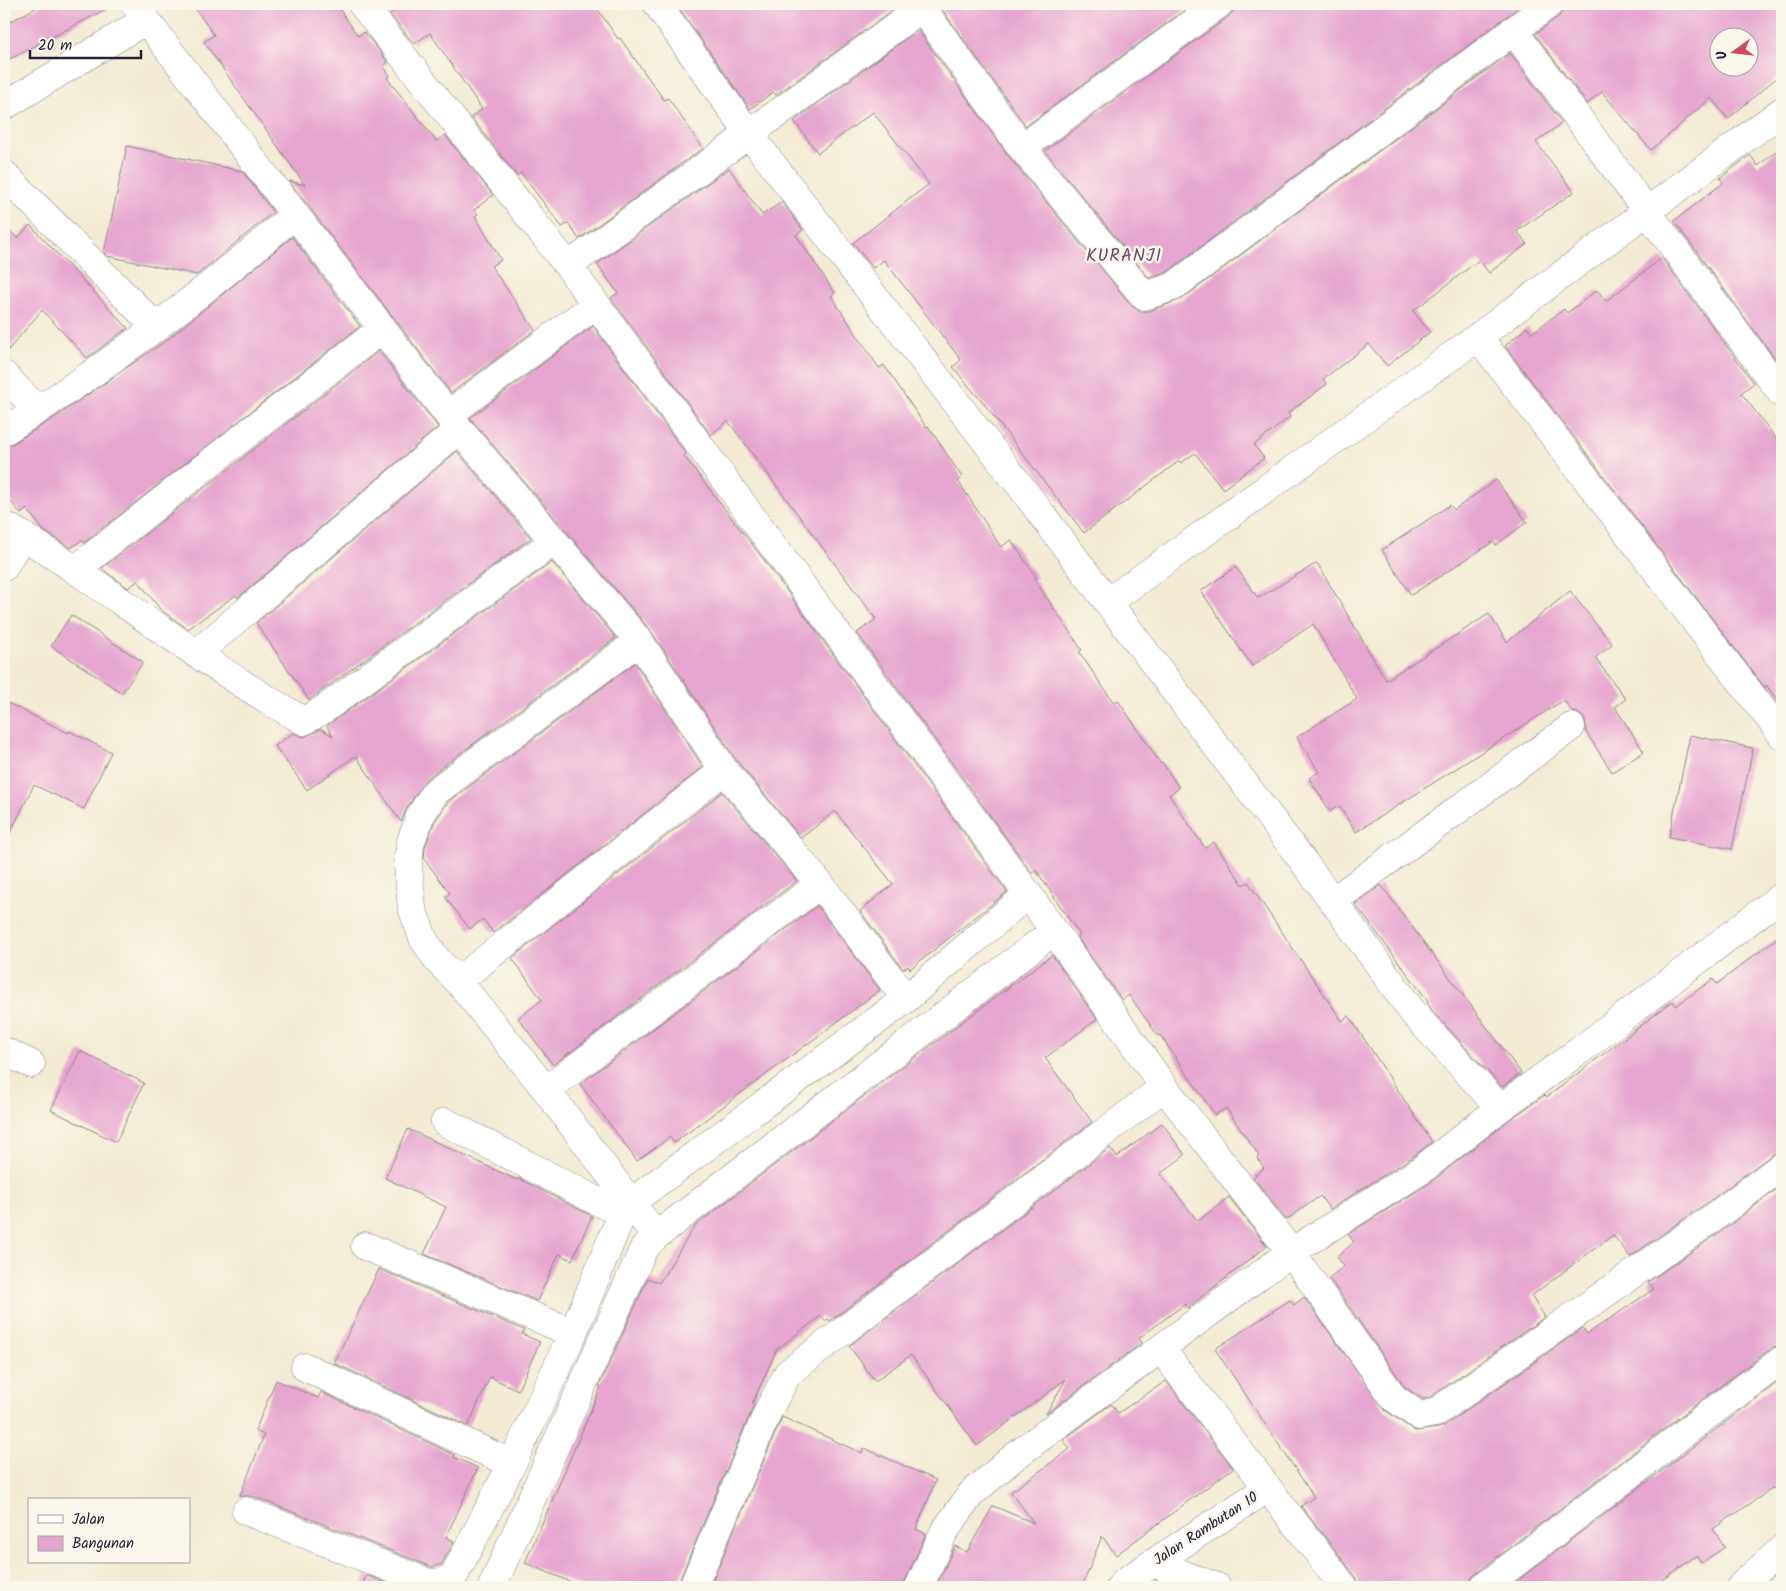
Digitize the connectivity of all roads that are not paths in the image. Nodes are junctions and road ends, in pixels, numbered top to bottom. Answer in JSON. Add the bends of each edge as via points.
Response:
{"nodes":[{"id":1,"x":362,"y":4,"type":"edge"},
{"id":2,"x":657,"y":4,"type":"edge"},
{"id":3,"x":1219,"y":4,"type":"edge"},
{"id":4,"x":1549,"y":4,"type":"edge"},
{"id":5,"x":920,"y":6,"type":"edge"},
{"id":6,"x":140,"y":12,"type":"edge"},
{"id":7,"x":1513,"y":30,"type":"junction"},
{"id":8,"x":4,"y":106,"type":"edge"},
{"id":9,"x":1782,"y":111,"type":"edge"},
{"id":10,"x":748,"y":134,"type":"junction"},
{"id":11,"x":1022,"y":148,"type":"junction"},
{"id":12,"x":4,"y":174,"type":"edge"},
{"id":13,"x":1647,"y":211,"type":"junction"},
{"id":14,"x":295,"y":214,"type":"junction"},
{"id":15,"x":568,"y":266,"type":"junction"},
{"id":16,"x":596,"y":304,"type":"junction"},
{"id":17,"x":157,"y":328,"type":"junction"},
{"id":18,"x":382,"y":328,"type":"junction"},
{"id":19,"x":1478,"y":337,"type":"junction"},
{"id":20,"x":4,"y":374,"type":"edge"},
{"id":21,"x":1781,"y":389,"type":"edge"},
{"id":22,"x":38,"y":410,"type":"junction"},
{"id":23,"x":453,"y":422,"type":"junction"},
{"id":24,"x":4,"y":431,"type":"edge"},
{"id":25,"x":13,"y":530,"type":"edge"},
{"id":26,"x":554,"y":541,"type":"junction"},
{"id":27,"x":4,"y":567,"type":"edge"},
{"id":28,"x":75,"y":570,"type":"junction"},
{"id":29,"x":1108,"y":602,"type":"junction"},
{"id":30,"x":639,"y":641,"type":"junction"},
{"id":31,"x":196,"y":654,"type":"junction"},
{"id":32,"x":1571,"y":727,"type":"dead end"},
{"id":33,"x":1782,"y":735,"type":"edge"},
{"id":34,"x":724,"y":770,"type":"junction"},
{"id":35,"x":820,"y":884,"type":"junction"},
{"id":36,"x":1028,"y":894,"type":"junction"},
{"id":37,"x":1782,"y":896,"type":"edge"},
{"id":38,"x":1333,"y":901,"type":"junction"},
{"id":39,"x":1054,"y":931,"type":"junction"},
{"id":40,"x":458,"y":981,"type":"junction"},
{"id":41,"x":906,"y":999,"type":"junction"},
{"id":42,"x":4,"y":1051,"type":"edge"},
{"id":43,"x":31,"y":1064,"type":"dead end"},
{"id":44,"x":1164,"y":1087,"type":"junction"},
{"id":45,"x":546,"y":1090,"type":"junction"},
{"id":46,"x":1500,"y":1108,"type":"junction"},
{"id":47,"x":444,"y":1122,"type":"dead end"},
{"id":48,"x":1782,"y":1166,"type":"edge"},
{"id":49,"x":626,"y":1209,"type":"junction"},
{"id":50,"x":656,"y":1236,"type":"junction"},
{"id":51,"x":365,"y":1246,"type":"dead end"},
{"id":52,"x":1291,"y":1252,"type":"junction"},
{"id":53,"x":573,"y":1333,"type":"junction"},
{"id":54,"x":1161,"y":1349,"type":"junction"},
{"id":55,"x":1782,"y":1360,"type":"edge"},
{"id":56,"x":305,"y":1367,"type":"dead end"},
{"id":57,"x":512,"y":1464,"type":"junction"},
{"id":58,"x":1268,"y":1488,"type":"junction"},
{"id":59,"x":246,"y":1510,"type":"dead end"},
{"id":60,"x":1778,"y":1560,"type":"edge"},
{"id":61,"x":1152,"y":1563,"type":"junction"},
{"id":62,"x":492,"y":1587,"type":"edge"},
{"id":63,"x":693,"y":1587,"type":"edge"},
{"id":64,"x":919,"y":1587,"type":"edge"},
{"id":65,"x":1120,"y":1587,"type":"edge"},
{"id":66,"x":1217,"y":1587,"type":"edge"},
{"id":67,"x":1344,"y":1587,"type":"edge"},
{"id":68,"x":1484,"y":1587,"type":"edge"},
{"id":69,"x":1740,"y":1587,"type":"edge"}],
"edges":[{"from":1,"to":15,"type":"street"},
{"from":2,"to":10,"type":"street"},
{"from":3,"to":11,"type":"street"},
{"from":4,"to":7,"type":"street"},
{"from":5,"to":10,"type":"street"},
{"from":5,"to":11,"type":"street"},
{"from":6,"to":8,"type":"street"},
{"from":6,"to":14,"type":"street"},
{"from":7,"to":11,"type":"street","via":[[1173,287],[1144,296]]},
{"from":7,"to":13,"type":"street"},
{"from":9,"to":13,"type":"street"},
{"from":10,"to":15,"type":"street"},
{"from":10,"to":29,"type":"street"},
{"from":12,"to":17,"type":"street"},
{"from":13,"to":19,"type":"street"},
{"from":13,"to":21,"type":"street"},
{"from":14,"to":17,"type":"street"},
{"from":14,"to":18,"type":"street"},
{"from":15,"to":16,"type":"street"},
{"from":16,"to":23,"type":"street"},
{"from":16,"to":36,"type":"street"},
{"from":17,"to":22,"type":"street"},
{"from":18,"to":23,"type":"street"},
{"from":18,"to":28,"type":"street"},
{"from":19,"to":29,"type":"street"},
{"from":19,"to":33,"type":"street"},
{"from":20,"to":22,"type":"street"},
{"from":22,"to":24,"type":"street"},
{"from":23,"to":26,"type":"street"},
{"from":23,"to":31,"type":"street"},
{"from":25,"to":27,"type":"street"},
{"from":25,"to":28,"type":"street"},
{"from":26,"to":30,"type":"street"},
{"from":26,"to":31,"type":"street","via":[[323,710],[304,720]]},
{"from":28,"to":31,"type":"street"},
{"from":29,"to":38,"type":"street"},
{"from":30,"to":34,"type":"street"},
{"from":30,"to":40,"type":"street","via":[[435,792],[420,816],[410,844],[408,866],[412,908],[423,938],[437,960]]},
{"from":32,"to":38,"type":"street"},
{"from":34,"to":35,"type":"street"},
{"from":34,"to":40,"type":"street"},
{"from":35,"to":41,"type":"street"},
{"from":35,"to":45,"type":"street"},
{"from":36,"to":39,"type":"street"},
{"from":36,"to":41,"type":"street"},
{"from":37,"to":46,"type":"street"},
{"from":38,"to":46,"type":"street","via":[[1414,1014]]},
{"from":39,"to":44,"type":"street"},
{"from":39,"to":50,"type":"street"},
{"from":40,"to":45,"type":"street"},
{"from":41,"to":49,"type":"street"},
{"from":42,"to":43,"type":"street"},
{"from":44,"to":52,"type":"street"},
{"from":44,"to":63,"type":"street","via":[[788,1373],[769,1409]]},
{"from":45,"to":49,"type":"street"},
{"from":46,"to":52,"type":"street","via":[[1420,1171]]},
{"from":47,"to":49,"type":"street"},
{"from":48,"to":52,"type":"street","via":[[1435,1413],[1420,1416],[1394,1398]]},
{"from":49,"to":50,"type":"street"},
{"from":49,"to":53,"type":"street"},
{"from":50,"to":62,"type":"street","via":[[639,1258]]},
{"from":51,"to":53,"type":"street"},
{"from":52,"to":54,"type":"street"},
{"from":53,"to":57,"type":"street"},
{"from":54,"to":58,"type":"street"},
{"from":54,"to":64,"type":"street","via":[[1014,1457],[970,1494],[944,1532]]},
{"from":55,"to":68,"type":"street"},
{"from":56,"to":57,"type":"street"},
{"from":57,"to":59,"type":"street","via":[[455,1574],[440,1583],[429,1583]]},
{"from":58,"to":61,"type":"street","name":"Jalan Rambutan 10"},
{"from":58,"to":67,"type":"street"},
{"from":60,"to":69,"type":"street"},
{"from":61,"to":65,"type":"street","name":"Jalan Rambutan 10"},
{"from":61,"to":66,"type":"street"}]}
